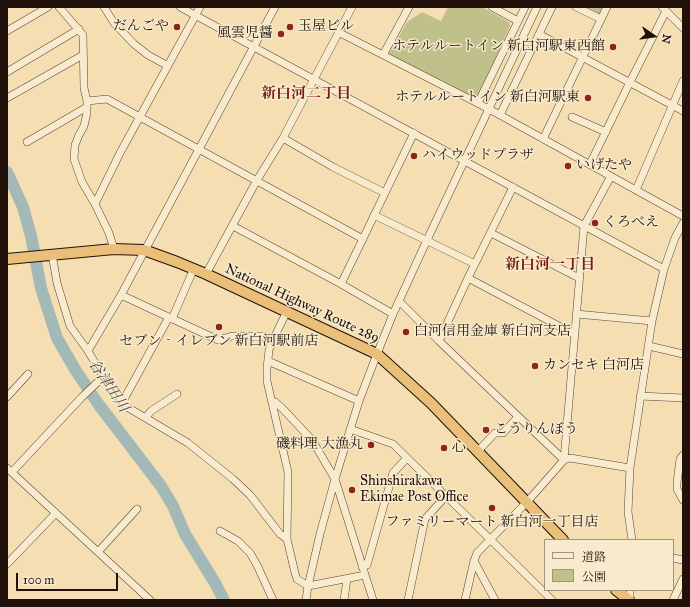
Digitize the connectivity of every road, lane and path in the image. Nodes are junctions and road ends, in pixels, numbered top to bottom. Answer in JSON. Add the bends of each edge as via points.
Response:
{"nodes":[{"id":1,"x":48,"y":7,"type":"edge"},
{"id":2,"x":59,"y":7,"type":"edge"},
{"id":3,"x":104,"y":7,"type":"edge"},
{"id":4,"x":180,"y":7,"type":"edge"},
{"id":5,"x":200,"y":7,"type":"edge"},
{"id":6,"x":275,"y":7,"type":"edge"},
{"id":7,"x":352,"y":7,"type":"edge"},
{"id":8,"x":409,"y":7,"type":"edge"},
{"id":9,"x":492,"y":7,"type":"edge"},
{"id":10,"x":525,"y":7,"type":"edge"},
{"id":11,"x":537,"y":7,"type":"edge"},
{"id":12,"x":552,"y":7,"type":"edge"},
{"id":13,"x":576,"y":7,"type":"edge"},
{"id":14,"x":608,"y":7,"type":"edge"},
{"id":15,"x":664,"y":9,"type":"edge"},
{"id":16,"x":195,"y":16,"type":"junction"},
{"id":17,"x":601,"y":19,"type":"junction"},
{"id":18,"x":518,"y":21,"type":"junction"},
{"id":19,"x":683,"y":28,"type":"edge"},
{"id":20,"x":79,"y":30,"type":"junction"},
{"id":21,"x":7,"y":31,"type":"edge"},
{"id":22,"x":338,"y":32,"type":"junction"},
{"id":23,"x":539,"y":34,"type":"junction"},
{"id":24,"x":253,"y":46,"type":"junction"},
{"id":25,"x":83,"y":55,"type":"junction"},
{"id":26,"x":383,"y":56,"type":"junction"},
{"id":27,"x":583,"y":57,"type":"junction"},
{"id":28,"x":168,"y":66,"type":"junction"},
{"id":29,"x":7,"y":72,"type":"edge"},
{"id":30,"x":313,"y":80,"type":"junction"},
{"id":31,"x":630,"y":82,"type":"junction"},
{"id":32,"x":683,"y":82,"type":"edge"},
{"id":33,"x":7,"y":98,"type":"edge"},
{"id":34,"x":478,"y":103,"type":"junction"},
{"id":35,"x":87,"y":104,"type":"junction"},
{"id":36,"x":673,"y":106,"type":"junction"},
{"id":37,"x":489,"y":109,"type":"junction"},
{"id":38,"x":683,"y":111,"type":"edge"},
{"id":39,"x":500,"y":115,"type":"junction"},
{"id":40,"x":140,"y":117,"type":"junction"},
{"id":41,"x":572,"y":117,"type":"dead end"},
{"id":42,"x":606,"y":132,"type":"junction"},
{"id":43,"x":414,"y":133,"type":"junction"},
{"id":44,"x":283,"y":138,"type":"junction"},
{"id":45,"x":543,"y":139,"type":"junction"},
{"id":46,"x":27,"y":142,"type":"dead end"},
{"id":47,"x":198,"y":149,"type":"junction"},
{"id":48,"x":465,"y":161,"type":"junction"},
{"id":49,"x":590,"y":164,"type":"junction"},
{"id":50,"x":611,"y":176,"type":"junction"},
{"id":51,"x":257,"y":180,"type":"junction"},
{"id":52,"x":513,"y":187,"type":"junction"},
{"id":53,"x":636,"y":190,"type":"junction"},
{"id":54,"x":385,"y":193,"type":"junction"},
{"id":55,"x":95,"y":204,"type":"junction"},
{"id":56,"x":374,"y":214,"type":"junction"},
{"id":57,"x":683,"y":216,"type":"edge"},
{"id":58,"x":683,"y":223,"type":"edge"},
{"id":59,"x":233,"y":226,"type":"junction"},
{"id":60,"x":584,"y":226,"type":"junction"},
{"id":61,"x":491,"y":233,"type":"junction"},
{"id":62,"x":675,"y":238,"type":"junction"},
{"id":63,"x":363,"y":239,"type":"junction"},
{"id":64,"x":427,"y":240,"type":"junction"},
{"id":65,"x":683,"y":242,"type":"edge"},
{"id":66,"x":114,"y":248,"type":"junction"},
{"id":67,"x":144,"y":250,"type":"junction"},
{"id":68,"x":50,"y":255,"type":"junction"},
{"id":69,"x":8,"y":259,"type":"edge"},
{"id":70,"x":475,"y":264,"type":"junction"},
{"id":71,"x":194,"y":268,"type":"junction"},
{"id":72,"x":664,"y":269,"type":"junction"},
{"id":73,"x":206,"y":274,"type":"junction"},
{"id":74,"x":468,"y":278,"type":"junction"},
{"id":75,"x":579,"y":278,"type":"junction"},
{"id":76,"x":341,"y":284,"type":"junction"},
{"id":77,"x":121,"y":295,"type":"junction"},
{"id":78,"x":399,"y":301,"type":"junction"},
{"id":79,"x":287,"y":311,"type":"junction"},
{"id":80,"x":393,"y":314,"type":"junction"},
{"id":81,"x":576,"y":314,"type":"junction"},
{"id":82,"x":170,"y":318,"type":"junction"},
{"id":83,"x":652,"y":321,"type":"junction"},
{"id":84,"x":574,"y":334,"type":"junction"},
{"id":85,"x":274,"y":338,"type":"junction"},
{"id":86,"x":439,"y":341,"type":"junction"},
{"id":87,"x":649,"y":346,"type":"junction"},
{"id":88,"x":88,"y":351,"type":"junction"},
{"id":89,"x":377,"y":354,"type":"junction"},
{"id":90,"x":683,"y":354,"type":"edge"},
{"id":91,"x":268,"y":361,"type":"junction"},
{"id":92,"x":28,"y":374,"type":"dead end"},
{"id":93,"x":101,"y":379,"type":"junction"},
{"id":94,"x":177,"y":394,"type":"dead end"},
{"id":95,"x":640,"y":396,"type":"junction"},
{"id":96,"x":7,"y":398,"type":"edge"},
{"id":97,"x":683,"y":398,"type":"edge"},
{"id":98,"x":123,"y":401,"type":"junction"},
{"id":99,"x":272,"y":401,"type":"junction"},
{"id":100,"x":359,"y":401,"type":"junction"},
{"id":101,"x":146,"y":417,"type":"junction"},
{"id":102,"x":518,"y":417,"type":"junction"},
{"id":103,"x":350,"y":429,"type":"junction"},
{"id":104,"x":478,"y":451,"type":"junction"},
{"id":105,"x":683,"y":455,"type":"edge"},
{"id":106,"x":407,"y":458,"type":"junction"},
{"id":107,"x":564,"y":460,"type":"junction"},
{"id":108,"x":630,"y":468,"type":"junction"},
{"id":109,"x":9,"y":470,"type":"edge"},
{"id":110,"x":335,"y":479,"type":"junction"},
{"id":111,"x":446,"y":496,"type":"junction"},
{"id":112,"x":683,"y":500,"type":"edge"},
{"id":113,"x":527,"y":502,"type":"junction"},
{"id":114,"x":137,"y":509,"type":"dead end"},
{"id":115,"x":56,"y":512,"type":"junction"},
{"id":116,"x":220,"y":531,"type":"dead end"},
{"id":117,"x":490,"y":538,"type":"junction"},
{"id":118,"x":287,"y":539,"type":"junction"},
{"id":119,"x":562,"y":539,"type":"edge"},
{"id":120,"x":632,"y":539,"type":"edge"},
{"id":121,"x":98,"y":552,"type":"junction"},
{"id":122,"x":474,"y":560,"type":"junction"},
{"id":123,"x":7,"y":564,"type":"edge"},
{"id":124,"x":362,"y":567,"type":"junction"},
{"id":125,"x":365,"y":575,"type":"junction"},
{"id":126,"x":347,"y":579,"type":"junction"},
{"id":127,"x":683,"y":579,"type":"edge"},
{"id":128,"x":308,"y":586,"type":"junction"},
{"id":129,"x":617,"y":591,"type":"edge"},
{"id":130,"x":150,"y":600,"type":"edge"},
{"id":131,"x":273,"y":600,"type":"edge"},
{"id":132,"x":306,"y":600,"type":"edge"},
{"id":133,"x":344,"y":600,"type":"edge"},
{"id":134,"x":373,"y":600,"type":"edge"},
{"id":135,"x":408,"y":600,"type":"edge"},
{"id":136,"x":465,"y":600,"type":"edge"},
{"id":137,"x":495,"y":600,"type":"edge"},
{"id":138,"x":552,"y":600,"type":"edge"},
{"id":139,"x":629,"y":600,"type":"edge"},
{"id":140,"x":673,"y":600,"type":"edge"}],
"edges":[{"from":1,"to":21,"type":"street"},
{"from":2,"to":20,"type":"street"},
{"from":3,"to":28,"type":"street","via":[[114,23],[134,44]]},
{"from":4,"to":16,"type":"street"},
{"from":5,"to":16,"type":"street"},
{"from":6,"to":24,"type":"street"},
{"from":7,"to":22,"type":"street"},
{"from":8,"to":26,"type":"street"},
{"from":9,"to":18,"type":"street"},
{"from":10,"to":18,"type":"street"},
{"from":11,"to":37,"type":"street"},
{"from":12,"to":23,"type":"street"},
{"from":13,"to":17,"type":"street"},
{"from":14,"to":17,"type":"street"},
{"from":15,"to":19,"type":"street"},
{"from":15,"to":31,"type":"street"},
{"from":16,"to":24,"type":"street"},
{"from":16,"to":28,"type":"street"},
{"from":17,"to":27,"type":"street"},
{"from":18,"to":34,"type":"street"},
{"from":20,"to":25,"type":"street","via":[[83,35]]},
{"from":20,"to":29,"type":"street"},
{"from":22,"to":26,"type":"street"},
{"from":22,"to":30,"type":"street"},
{"from":23,"to":27,"type":"street"},
{"from":23,"to":39,"type":"street"},
{"from":24,"to":30,"type":"street"},
{"from":24,"to":47,"type":"street"},
{"from":25,"to":33,"type":"street"},
{"from":25,"to":35,"type":"street"},
{"from":26,"to":34,"type":"street"},
{"from":27,"to":31,"type":"street"},
{"from":27,"to":45,"type":"street"},
{"from":28,"to":40,"type":"street"},
{"from":30,"to":43,"type":"street"},
{"from":30,"to":44,"type":"street"},
{"from":31,"to":36,"type":"street"},
{"from":31,"to":42,"type":"street"},
{"from":32,"to":36,"type":"street"},
{"from":34,"to":37,"type":"street"},
{"from":35,"to":40,"type":"street","via":[[107,99]]},
{"from":35,"to":46,"type":"street"},
{"from":35,"to":55,"type":"street","via":[[84,126],[75,145],[74,159],[82,182]]},
{"from":36,"to":38,"type":"street"},
{"from":36,"to":53,"type":"street"},
{"from":37,"to":39,"type":"street"},
{"from":37,"to":48,"type":"street"},
{"from":39,"to":45,"type":"street"},
{"from":40,"to":47,"type":"street"},
{"from":40,"to":55,"type":"street"},
{"from":41,"to":42,"type":"street"},
{"from":42,"to":49,"type":"street"},
{"from":43,"to":48,"type":"street"},
{"from":43,"to":54,"type":"street"},
{"from":44,"to":51,"type":"street"},
{"from":44,"to":54,"type":"street"},
{"from":45,"to":49,"type":"street"},
{"from":47,"to":51,"type":"street"},
{"from":47,"to":67,"type":"street"},
{"from":48,"to":52,"type":"street"},
{"from":48,"to":64,"type":"street"},
{"from":49,"to":50,"type":"street"},
{"from":50,"to":53,"type":"street"},
{"from":50,"to":60,"type":"street"},
{"from":51,"to":59,"type":"street"},
{"from":51,"to":63,"type":"street"},
{"from":52,"to":60,"type":"street"},
{"from":52,"to":61,"type":"street"},
{"from":53,"to":57,"type":"street"},
{"from":54,"to":56,"type":"street"},
{"from":55,"to":66,"type":"street"},
{"from":56,"to":63,"type":"street"},
{"from":56,"to":64,"type":"street"},
{"from":58,"to":62,"type":"street"},
{"from":59,"to":73,"type":"street"},
{"from":59,"to":76,"type":"street"},
{"from":60,"to":72,"type":"street"},
{"from":60,"to":75,"type":"street"},
{"from":61,"to":70,"type":"street"},
{"from":61,"to":75,"type":"street"},
{"from":62,"to":65,"type":"street"},
{"from":62,"to":72,"type":"street"},
{"from":63,"to":76,"type":"street"},
{"from":64,"to":70,"type":"street"},
{"from":64,"to":78,"type":"street"},
{"from":66,"to":67,"type":"highway","name":"National Highway Route 289"},
{"from":66,"to":68,"type":"highway","name":"National Highway Route 289"},
{"from":67,"to":71,"type":"highway","name":"National Highway Route 289"},
{"from":67,"to":77,"type":"street"},
{"from":68,"to":69,"type":"highway","name":"National Highway Route 289"},
{"from":68,"to":88,"type":"street","via":[[70,326]]},
{"from":70,"to":74,"type":"street"},
{"from":71,"to":73,"type":"highway","name":"National Highway Route 289"},
{"from":71,"to":82,"type":"street"},
{"from":72,"to":83,"type":"street"},
{"from":73,"to":79,"type":"highway","name":"National Highway Route 289"},
{"from":74,"to":84,"type":"street"},
{"from":74,"to":86,"type":"street"},
{"from":75,"to":81,"type":"street"},
{"from":76,"to":80,"type":"street"},
{"from":77,"to":82,"type":"street"},
{"from":77,"to":88,"type":"street"},
{"from":78,"to":80,"type":"street"},
{"from":78,"to":86,"type":"street"},
{"from":79,"to":85,"type":"street"},
{"from":79,"to":89,"type":"highway","name":"National Highway Route 289"},
{"from":80,"to":89,"type":"street"},
{"from":81,"to":83,"type":"street"},
{"from":81,"to":84,"type":"street"},
{"from":82,"to":85,"type":"street","via":[[218,340],[232,336]]},
{"from":82,"to":98,"type":"street"},
{"from":83,"to":87,"type":"street"},
{"from":84,"to":107,"type":"street"},
{"from":85,"to":91,"type":"street"},
{"from":86,"to":102,"type":"street"},
{"from":87,"to":90,"type":"street"},
{"from":87,"to":95,"type":"street"},
{"from":88,"to":93,"type":"street"},
{"from":89,"to":100,"type":"street"},
{"from":89,"to":104,"type":"highway","name":"National Highway Route 289","via":[[431,403]]},
{"from":91,"to":99,"type":"street","via":[[267,381]]},
{"from":91,"to":100,"type":"street"},
{"from":92,"to":96,"type":"street"},
{"from":93,"to":98,"type":"street"},
{"from":93,"to":109,"type":"street"},
{"from":94,"to":101,"type":"street","via":[[150,411]]},
{"from":95,"to":97,"type":"street"},
{"from":95,"to":108,"type":"street"},
{"from":98,"to":101,"type":"street","via":[[128,407]]},
{"from":99,"to":110,"type":"street","via":[[312,440]]},
{"from":99,"to":118,"type":"street","via":[[288,472]]},
{"from":100,"to":103,"type":"street"},
{"from":101,"to":118,"type":"street","via":[[188,443],[232,478]]},
{"from":102,"to":104,"type":"street","via":[[502,433],[496,433]]},
{"from":102,"to":107,"type":"street"},
{"from":103,"to":106,"type":"street","via":[[393,444]]},
{"from":103,"to":110,"type":"street"},
{"from":104,"to":113,"type":"highway","name":"National Highway Route 289"},
{"from":105,"to":112,"type":"street","via":[[680,459],[677,483]]},
{"from":106,"to":111,"type":"street"},
{"from":106,"to":124,"type":"street","via":[[393,473],[367,565]]},
{"from":107,"to":108,"type":"street","via":[[570,458]]},
{"from":107,"to":113,"type":"street"},
{"from":108,"to":120,"type":"street","via":[[628,512]]},
{"from":109,"to":115,"type":"street"},
{"from":110,"to":124,"type":"street"},
{"from":110,"to":128,"type":"street"},
{"from":111,"to":117,"type":"street"},
{"from":111,"to":135,"type":"street","via":[[425,519]]},
{"from":113,"to":117,"type":"street"},
{"from":113,"to":119,"type":"highway","name":"National Highway Route 289"},
{"from":114,"to":121,"type":"street"},
{"from":115,"to":121,"type":"street"},
{"from":115,"to":123,"type":"street"},
{"from":116,"to":131,"type":"street","via":[[238,541],[250,553]]},
{"from":117,"to":122,"type":"street"},
{"from":117,"to":138,"type":"street"},
{"from":118,"to":128,"type":"street","via":[[297,579]]},
{"from":121,"to":130,"type":"street"},
{"from":122,"to":136,"type":"street"},
{"from":122,"to":137,"type":"street"},
{"from":124,"to":125,"type":"street"},
{"from":125,"to":126,"type":"street"},
{"from":125,"to":134,"type":"street"},
{"from":126,"to":128,"type":"street"},
{"from":126,"to":133,"type":"street"},
{"from":127,"to":140,"type":"street"},
{"from":128,"to":132,"type":"street"},
{"from":129,"to":139,"type":"highway"}]}
